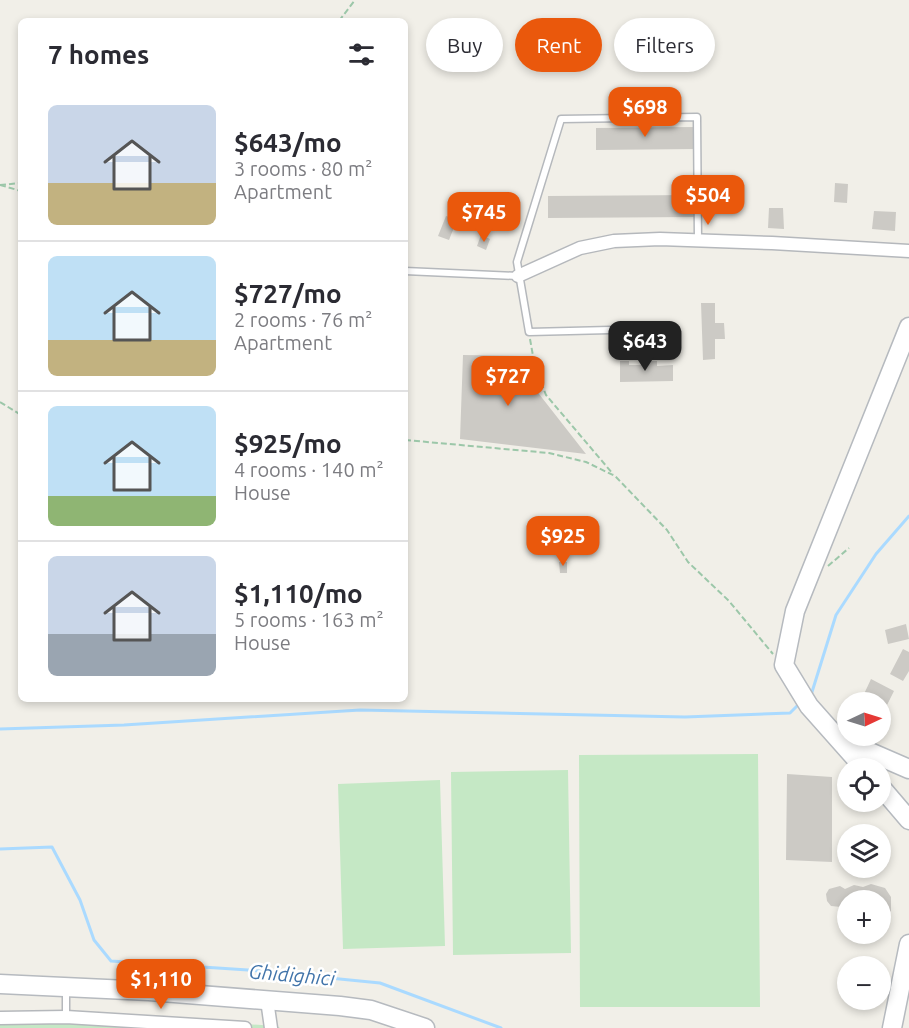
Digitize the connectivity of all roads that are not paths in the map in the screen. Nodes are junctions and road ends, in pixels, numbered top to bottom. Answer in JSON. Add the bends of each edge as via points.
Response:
{"nodes":[{"id":1,"x":698,"y":241,"type":"junction"},
{"id":2,"x":909,"y":250,"type":"edge"},
{"id":3,"x":408,"y":271,"type":"edge"},
{"id":4,"x":518,"y":276,"type":"junction"},
{"id":5,"x":909,"y":327,"type":"edge"},
{"id":6,"x":610,"y":330,"type":"dead end"},
{"id":7,"x":837,"y":738,"type":"edge"},
{"id":8,"x":844,"y":746,"type":"edge"},
{"id":9,"x":856,"y":746,"type":"edge"},
{"id":10,"x":855,"y":758,"type":"edge"},
{"id":11,"x":909,"y":769,"type":"edge"},
{"id":12,"x":891,"y":799,"type":"edge"},
{"id":13,"x":909,"y":820,"type":"edge"},
{"id":14,"x":909,"y":944,"type":"edge"},
{"id":15,"x":0,"y":984,"type":"edge"},
{"id":16,"x":66,"y":987,"type":"junction"},
{"id":17,"x":267,"y":1000,"type":"junction"},
{"id":18,"x":66,"y":1017,"type":"junction"},
{"id":19,"x":0,"y":1018,"type":"edge"},
{"id":20,"x":245,"y":1028,"type":"edge"},
{"id":21,"x":271,"y":1028,"type":"edge"},
{"id":22,"x":425,"y":1028,"type":"edge"},
{"id":23,"x":892,"y":1028,"type":"edge"}],
"edges":[{"from":1,"to":2,"type":"street"},
{"from":1,"to":4,"type":"street","via":[[660,239],[594,244]]},
{"from":1,"to":4,"type":"lane","via":[[697,117],[561,119],[517,262]]},
{"from":3,"to":4,"type":"lane"},
{"from":4,"to":6,"type":"lane","via":[[529,332]]},
{"from":5,"to":7,"type":"street","via":[[795,611],[784,665],[804,698]]},
{"from":8,"to":10,"type":"street"},
{"from":9,"to":11,"type":"street"},
{"from":12,"to":13,"type":"street"},
{"from":14,"to":23,"type":"street"},
{"from":15,"to":16,"type":"street"},
{"from":16,"to":17,"type":"street"},
{"from":16,"to":18,"type":"lane"},
{"from":17,"to":21,"type":"street"},
{"from":17,"to":22,"type":"street","via":[[371,1010]]},
{"from":18,"to":19,"type":"street"},
{"from":18,"to":20,"type":"street"}]}
